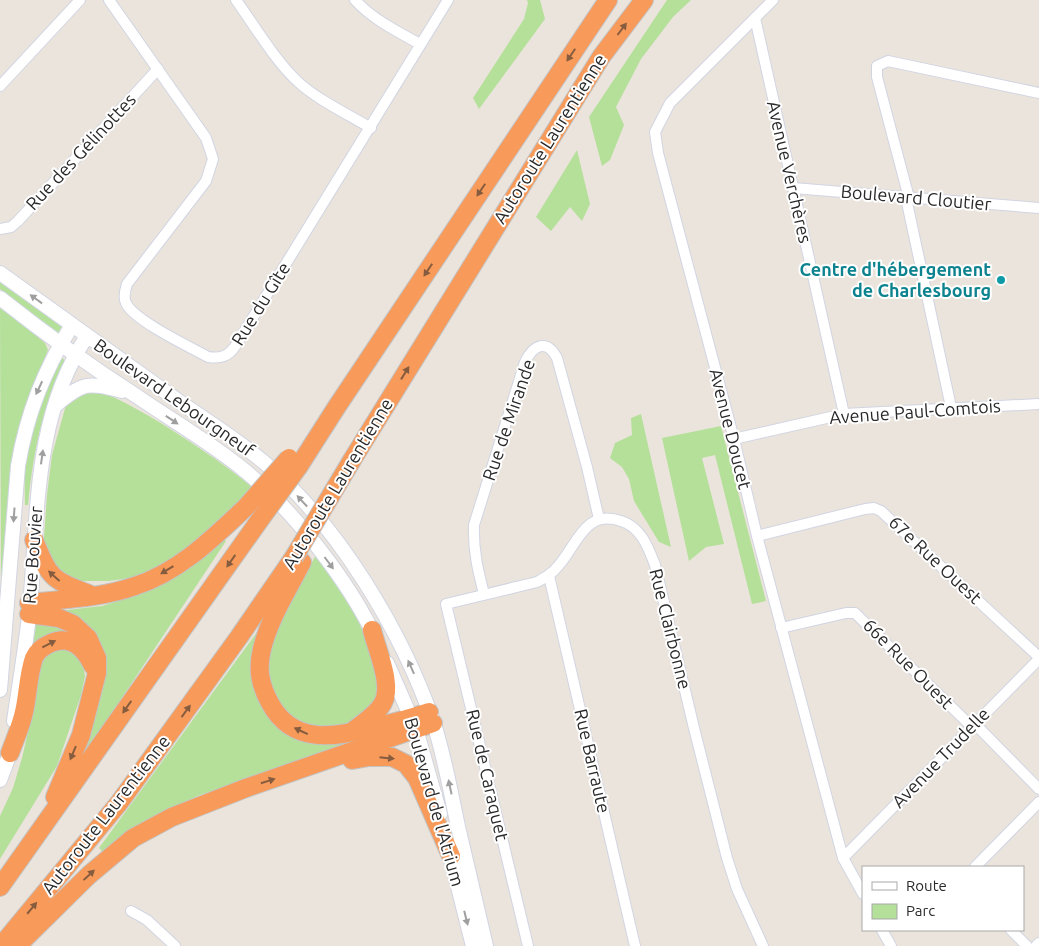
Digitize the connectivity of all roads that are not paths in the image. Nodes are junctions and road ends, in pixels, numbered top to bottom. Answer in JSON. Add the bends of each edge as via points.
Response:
{"nodes":[{"id":1,"x":80,"y":0,"type":"edge"},
{"id":2,"x":109,"y":0,"type":"edge"},
{"id":3,"x":236,"y":0,"type":"edge"},
{"id":4,"x":355,"y":0,"type":"edge"},
{"id":5,"x":448,"y":0,"type":"edge"},
{"id":6,"x":608,"y":0,"type":"edge"},
{"id":7,"x":644,"y":0,"type":"edge"},
{"id":8,"x":773,"y":0,"type":"edge"},
{"id":9,"x":755,"y":18,"type":"junction"},
{"id":10,"x":420,"y":44,"type":"junction"},
{"id":11,"x":158,"y":69,"type":"junction"},
{"id":12,"x":0,"y":86,"type":"edge"},
{"id":13,"x":1039,"y":93,"type":"edge"},
{"id":14,"x":371,"y":128,"type":"junction"},
{"id":15,"x":793,"y":188,"type":"junction"},
{"id":16,"x":908,"y":198,"type":"junction"},
{"id":17,"x":1039,"y":208,"type":"edge"},
{"id":18,"x":0,"y":229,"type":"edge"},
{"id":19,"x":0,"y":273,"type":"edge"},
{"id":20,"x":0,"y":298,"type":"edge"},
{"id":21,"x":72,"y":325,"type":"junction"},
{"id":22,"x":87,"y":336,"type":"junction"},
{"id":23,"x":60,"y":344,"type":"junction"},
{"id":24,"x":75,"y":354,"type":"junction"},
{"id":25,"x":131,"y":393,"type":"junction"},
{"id":26,"x":1039,"y":404,"type":"edge"},
{"id":27,"x":55,"y":406,"type":"junction"},
{"id":28,"x":951,"y":407,"type":"junction"},
{"id":29,"x":844,"y":414,"type":"junction"},
{"id":30,"x":734,"y":439,"type":"junction"},
{"id":31,"x":294,"y":462,"type":"junction"},
{"id":32,"x":287,"y":512,"type":"joint"},
{"id":33,"x":598,"y":519,"type":"junction"},
{"id":34,"x":757,"y":536,"type":"junction"},
{"id":35,"x":334,"y":538,"type":"joint"},
{"id":36,"x":34,"y":540,"type":"junction"},
{"id":37,"x":298,"y":560,"type":"junction"},
{"id":38,"x":548,"y":576,"type":"junction"},
{"id":39,"x":484,"y":594,"type":"junction"},
{"id":40,"x":92,"y":596,"type":"junction"},
{"id":41,"x":7,"y":608,"type":"junction"},
{"id":42,"x":29,"y":609,"type":"junction"},
{"id":43,"x":781,"y":628,"type":"junction"},
{"id":44,"x":372,"y":630,"type":"junction"},
{"id":45,"x":1039,"y":658,"type":"edge"},
{"id":46,"x":97,"y":673,"type":"junction"},
{"id":47,"x":0,"y":690,"type":"edge"},
{"id":48,"x":431,"y":718,"type":"junction"},
{"id":49,"x":414,"y":723,"type":"junction"},
{"id":50,"x":973,"y":726,"type":"junction"},
{"id":51,"x":348,"y":734,"type":"junction"},
{"id":52,"x":10,"y":752,"type":"junction"},
{"id":53,"x":305,"y":769,"type":"junction"},
{"id":54,"x":0,"y":780,"type":"edge"},
{"id":55,"x":1039,"y":789,"type":"edge"},
{"id":56,"x":1039,"y":802,"type":"edge"},
{"id":57,"x":41,"y":828,"type":"junction"},
{"id":58,"x":451,"y":856,"type":"junction"},
{"id":59,"x":843,"y":858,"type":"junction"},
{"id":60,"x":976,"y":866,"type":"edge"},
{"id":61,"x":0,"y":887,"type":"edge"},
{"id":62,"x":862,"y":892,"type":"edge"},
{"id":63,"x":131,"y":911,"type":"dead end"},
{"id":64,"x":883,"y":931,"type":"edge"},
{"id":65,"x":1012,"y":931,"type":"edge"},
{"id":66,"x":1,"y":946,"type":"edge"},
{"id":67,"x":17,"y":946,"type":"edge"},
{"id":68,"x":175,"y":946,"type":"edge"},
{"id":69,"x":473,"y":946,"type":"edge"},
{"id":70,"x":486,"y":946,"type":"edge"},
{"id":71,"x":528,"y":946,"type":"edge"},
{"id":72,"x":635,"y":946,"type":"edge"},
{"id":73,"x":763,"y":946,"type":"edge"},
{"id":74,"x":891,"y":946,"type":"edge"},
{"id":75,"x":1027,"y":946,"type":"edge"}],
"edges":[{"from":1,"to":12,"type":"street"},
{"from":2,"to":11,"type":"street","name":"Rue du Gîte"},
{"from":3,"to":14,"type":"street","via":[[296,80]]},
{"from":4,"to":10,"type":"street","via":[[378,19]]},
{"from":5,"to":10,"type":"street","name":"Rue du Gîte"},
{"from":6,"to":31,"type":"highway","name":"Autoroute Laurentienne","one_way":true,"via":[[336,408]]},
{"from":37,"to":7,"type":"highway","name":"Autoroute Laurentienne","one_way":true,"bridge":true,"via":[[350,464],[600,57]]},
{"from":8,"to":9,"type":"street","name":"Avenue Doucet"},
{"from":9,"to":15,"type":"street","name":"Avenue Verchères"},
{"from":9,"to":30,"type":"street","name":"Avenue Doucet","via":[[670,104],[655,132]]},
{"from":10,"to":14,"type":"street","name":"Rue du Gîte"},
{"from":11,"to":14,"type":"street","name":"Rue du Gîte","via":[[206,138],[214,159],[206,181],[127,284],[125,302],[137,316],[208,357],[225,357],[231,352]]},
{"from":11,"to":18,"type":"street","name":"Rue des Gélinottes","via":[[18,221],[11,227]]},
{"from":13,"to":16,"type":"street","via":[[888,61],[877,66],[877,77]]},
{"from":15,"to":16,"type":"street","name":"Boulevard Cloutier"},
{"from":15,"to":29,"type":"street","name":"Avenue Verchères"},
{"from":16,"to":17,"type":"street","name":"Boulevard Cloutier"},
{"from":16,"to":28,"type":"street"},
{"from":21,"to":19,"type":"main road","name":"Boulevard Lebourgneuf","one_way":true},
{"from":20,"to":23,"type":"main road","name":"Boulevard Lebourgneuf"},
{"from":21,"to":22,"type":"main road","name":"Boulevard Lebourgneuf"},
{"from":21,"to":23,"type":"main road","name":"Rue Bouvier"},
{"from":22,"to":24,"type":"main road","name":"Rue Bouvier"},
{"from":35,"to":22,"type":"main road","name":"Boulevard Lebourgneuf","one_way":true,"via":[[267,465]]},
{"from":23,"to":24,"type":"main road","name":"Boulevard Lebourgneuf"},
{"from":23,"to":41,"type":"main road","name":"Rue Bouvier","one_way":true,"via":[[36,393],[22,442]]},
{"from":24,"to":25,"type":"main road","name":"Boulevard Lebourgneuf"},
{"from":24,"to":27,"type":"main road","name":"Rue Bouvier"},
{"from":25,"to":27,"type":"main road","via":[[98,384],[85,385],[72,391]]},
{"from":25,"to":32,"type":"main road","name":"Boulevard Lebourgneuf","one_way":true,"via":[[245,471]]},
{"from":26,"to":28,"type":"street","name":"Avenue Paul-Comtois"},
{"from":36,"to":27,"type":"main road","name":"Rue Bouvier","one_way":true,"via":[[43,450]]},
{"from":28,"to":29,"type":"street","name":"Avenue Paul-Comtois"},
{"from":29,"to":30,"type":"street","name":"Avenue Paul-Comtois"},
{"from":30,"to":34,"type":"street","name":"Avenue Doucet"},
{"from":31,"to":40,"type":"highway","one_way":true,"bridge":true,"via":[[192,556],[134,587]]},
{"from":31,"to":57,"type":"highway","name":"Autoroute Laurentienne","one_way":true,"bridge":true,"via":[[260,521]]},
{"from":32,"to":44,"type":"main road","name":"Boulevard de l'Atrium","one_way":true,"via":[[328,561]]},
{"from":33,"to":38,"type":"street","via":[[589,524]]},
{"from":33,"to":39,"type":"street","name":"Rue de Mirande","via":[[558,358],[547,346],[540,346],[525,362],[474,525],[475,558]]},
{"from":33,"to":73,"type":"street","name":"Rue Clairbonne","via":[[611,517],[626,522],[640,532],[648,545],[728,858],[737,889]]},
{"from":34,"to":43,"type":"street","name":"Avenue Doucet"},
{"from":34,"to":45,"type":"street","name":"67e Rue Ouest","via":[[865,509],[882,511]]},
{"from":48,"to":35,"type":"main road","name":"Boulevard de l'Atrium","one_way":true,"via":[[410,665],[386,618]]},
{"from":40,"to":36,"type":"highway","one_way":true,"via":[[55,579],[46,568]]},
{"from":36,"to":42,"type":"main road","name":"Rue Bouvier"},
{"from":51,"to":37,"type":"highway","one_way":true,"via":[[327,737],[306,734],[288,725],[273,709],[263,691],[259,662],[267,632]]},
{"from":66,"to":37,"type":"highway","name":"Autoroute Laurentienne","one_way":true,"via":[[119,803]]},
{"from":38,"to":39,"type":"street","via":[[538,582]]},
{"from":38,"to":72,"type":"street","name":"Rue Barraute"},
{"from":39,"to":71,"type":"street","name":"Rue de Caraquet","via":[[446,604]]},
{"from":40,"to":42,"type":"highway"},
{"from":41,"to":42,"type":"main road"},
{"from":41,"to":47,"type":"main road","name":"Rue Bouvier"},
{"from":42,"to":46,"type":"highway","via":[[73,624],[88,638],[97,658]]},
{"from":42,"to":52,"type":"main road","name":"Rue Bouvier"},
{"from":43,"to":50,"type":"street","name":"66e Rue Ouest","via":[[855,613]]},
{"from":43,"to":59,"type":"street","name":"Avenue Doucet"},
{"from":44,"to":49,"type":"main road","name":"Boulevard de l'Atrium"},
{"from":44,"to":51,"type":"highway","via":[[386,693],[383,703],[373,715]]},
{"from":45,"to":50,"type":"street","name":"Avenue Trudelle"},
{"from":52,"to":46,"type":"highway","one_way":true,"via":[[24,714],[35,657],[44,646],[66,640],[76,644],[87,654]]},
{"from":46,"to":57,"type":"highway","one_way":true,"via":[[81,735]]},
{"from":48,"to":49,"type":"highway"},
{"from":70,"to":48,"type":"main road","name":"Boulevard de l'Atrium","one_way":true},
{"from":49,"to":51,"type":"highway"},
{"from":49,"to":53,"type":"highway"},
{"from":49,"to":58,"type":"main road","name":"Boulevard de l'Atrium"},
{"from":50,"to":55,"type":"street","name":"66e Rue Ouest"},
{"from":50,"to":59,"type":"street","name":"Avenue Trudelle"},
{"from":52,"to":54,"type":"main road","name":"Rue Bouvier"},
{"from":53,"to":58,"type":"highway","one_way":true,"via":[[369,757],[392,757],[406,764],[417,778]]},
{"from":67,"to":53,"type":"highway","one_way":true,"via":[[133,838],[172,817]]},
{"from":56,"to":60,"type":"street"},
{"from":57,"to":61,"type":"highway","name":"Autoroute Laurentienne"},
{"from":58,"to":69,"type":"main road","name":"Boulevard de l'Atrium","one_way":true},
{"from":59,"to":62,"type":"street","name":"Avenue Doucet"},
{"from":63,"to":68,"type":"street"},
{"from":64,"to":74,"type":"street"},
{"from":65,"to":75,"type":"street"}]}
